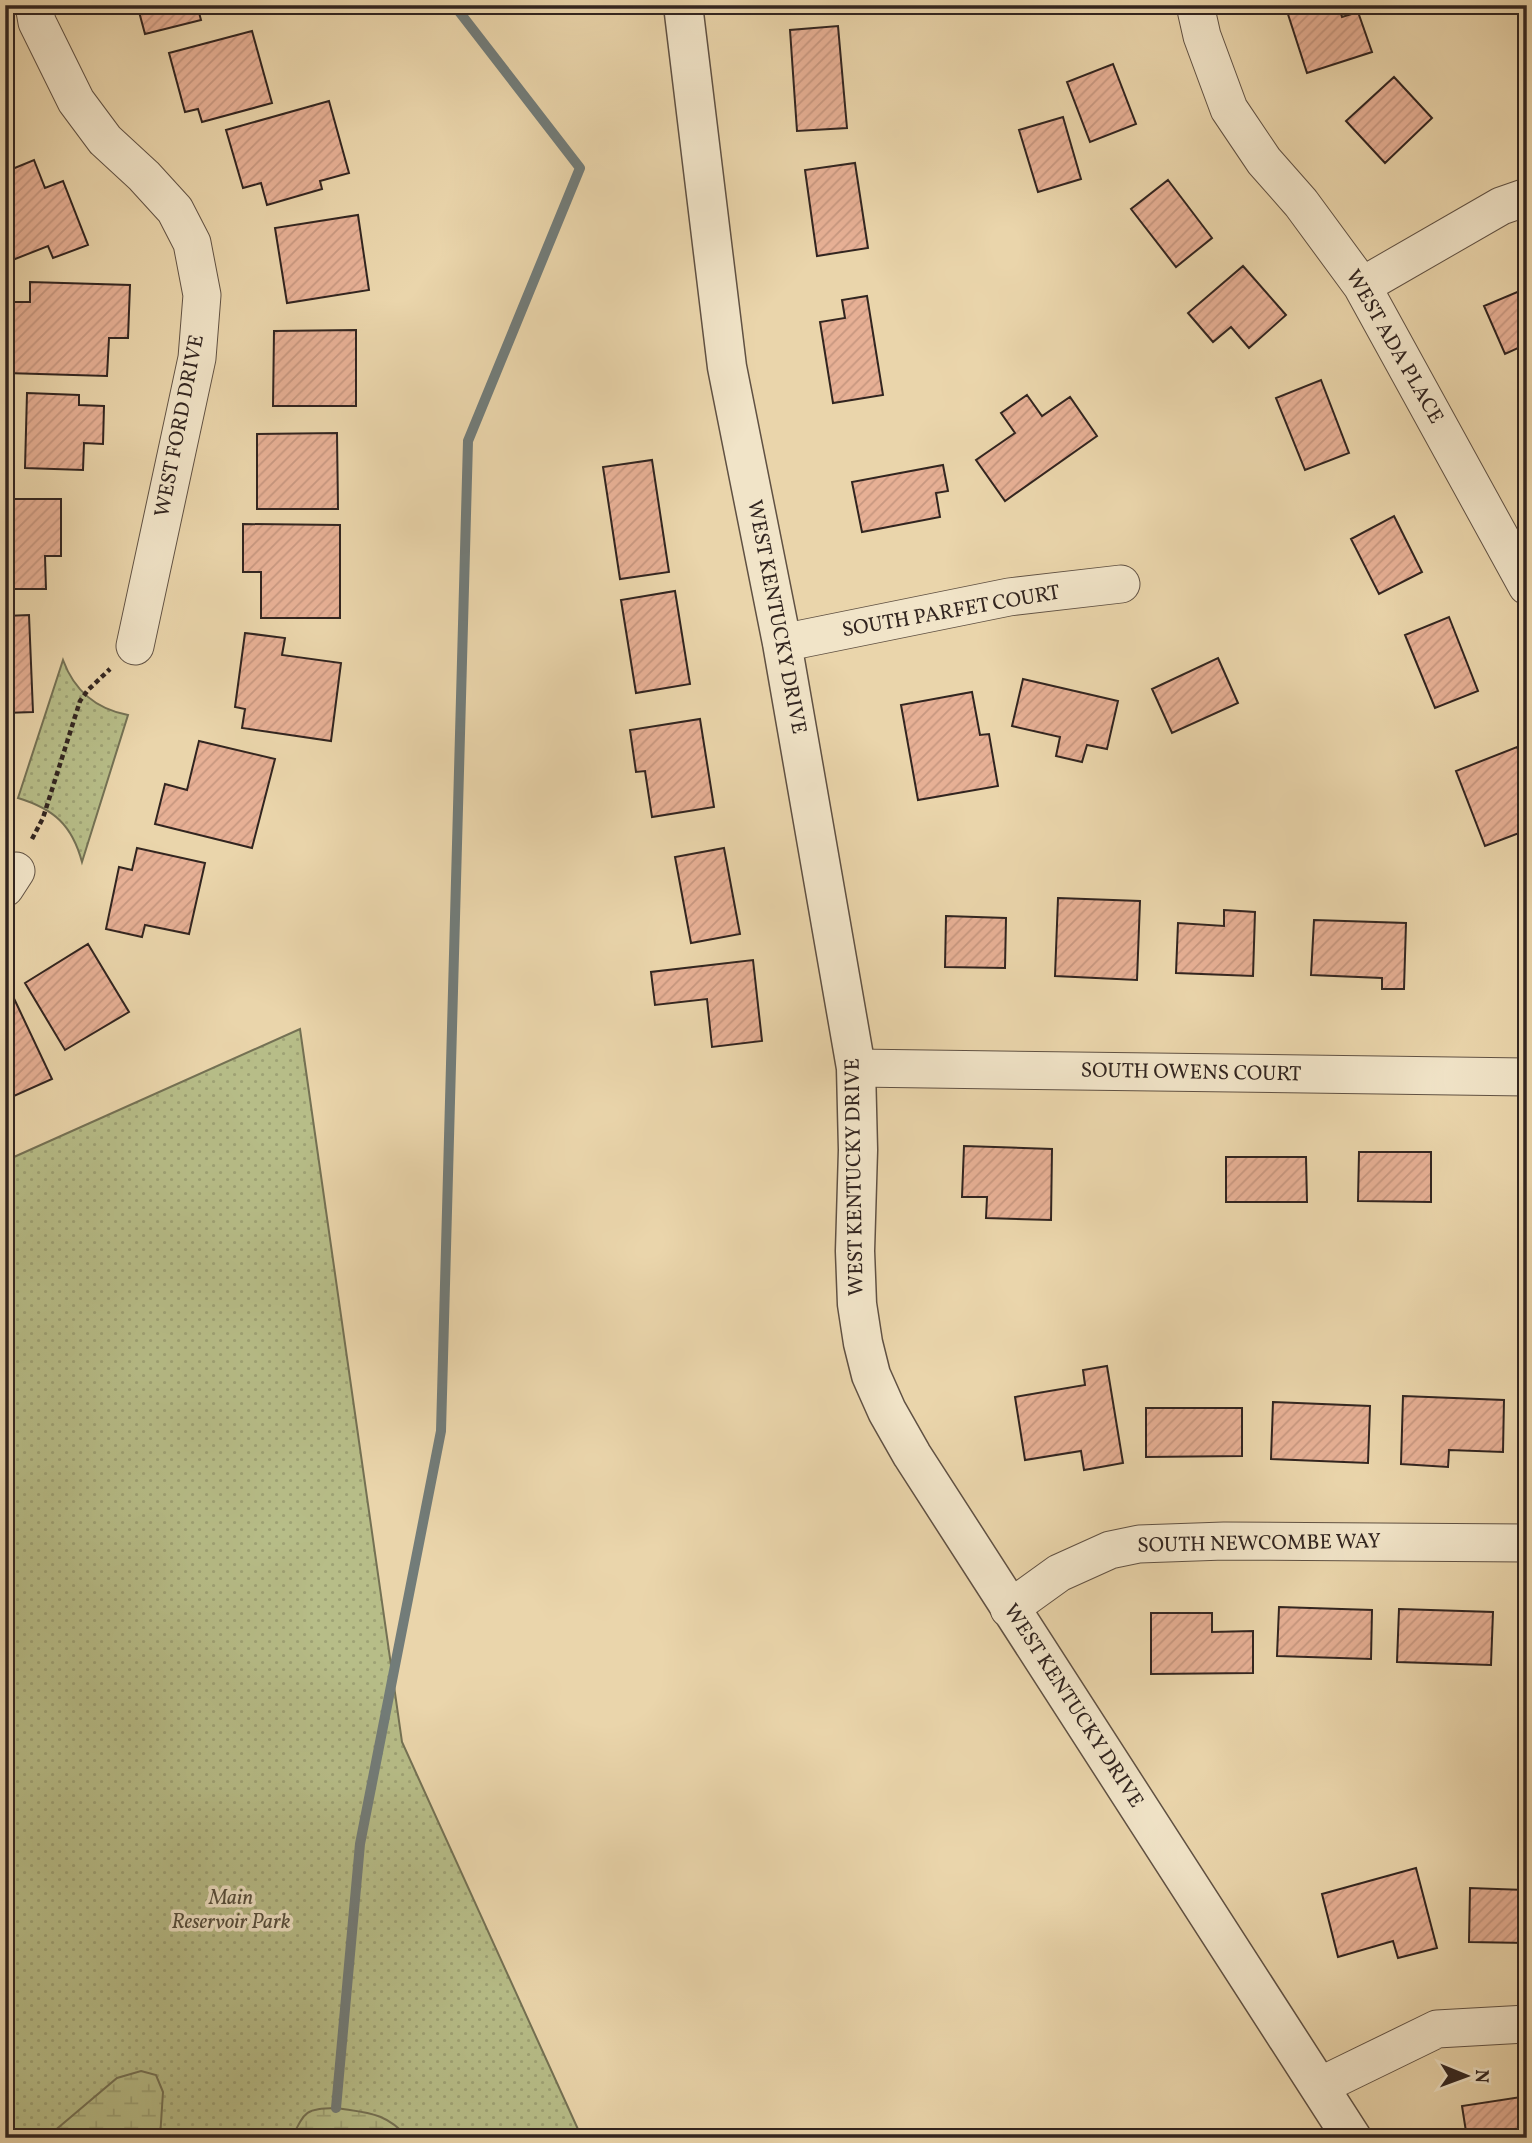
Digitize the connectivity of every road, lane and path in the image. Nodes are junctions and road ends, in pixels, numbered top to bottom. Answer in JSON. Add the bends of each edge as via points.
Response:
{"nodes":[{"id":1,"x":34,"y":5,"type":"edge"},
{"id":2,"x":683,"y":5,"type":"edge"},
{"id":3,"x":1195,"y":5,"type":"edge"},
{"id":4,"x":1527,"y":197,"type":"edge"},
{"id":5,"x":1362,"y":286,"type":"junction"},
{"id":6,"x":1121,"y":584,"type":"dead end"},
{"id":7,"x":1527,"y":586,"type":"edge"},
{"id":8,"x":782,"y":643,"type":"junction"},
{"id":9,"x":135,"y":646,"type":"joint"},
{"id":10,"x":11,"y":880,"type":"edge"},
{"id":11,"x":856,"y":1068,"type":"junction"},
{"id":12,"x":1527,"y":1077,"type":"edge"},
{"id":13,"x":1527,"y":1543,"type":"edge"},
{"id":14,"x":1009,"y":1609,"type":"junction"},
{"id":15,"x":1527,"y":2024,"type":"edge"},
{"id":16,"x":1320,"y":2086,"type":"junction"},
{"id":17,"x":1352,"y":2138,"type":"edge"}],
"edges":[{"from":1,"to":9,"type":"street","name":"WEST FORD DRIVE","via":[[37,22],[76,101],[105,140],[175,210],[192,243],[202,295],[197,358]]},
{"from":2,"to":8,"type":"street","name":"WEST KENTUCKY DRIVE","via":[[727,367]]},
{"from":3,"to":5,"type":"street","name":"WEST ADA PLACE","via":[[1229,109]]},
{"from":4,"to":5,"type":"street","via":[[1501,206]]},
{"from":5,"to":7,"type":"street","name":"WEST ADA PLACE"},
{"from":6,"to":8,"type":"street","name":"SOUTH PARFET COURT","via":[[1009,597]]},
{"from":8,"to":11,"type":"street","name":"WEST KENTUCKY DRIVE"},
{"from":9,"to":10,"type":"path","via":[[80,701],[43,818]]},
{"from":11,"to":12,"type":"street","name":"SOUTH OWENS COURT"},
{"from":11,"to":14,"type":"street","name":"WEST KENTUCKY DRIVE","via":[[857,1304],[871,1375],[912,1455]]},
{"from":13,"to":14,"type":"street","name":"SOUTH NEWCOMBE WAY","via":[[1139,1544],[1110,1550],[1059,1573]]},
{"from":14,"to":16,"type":"street","name":"WEST KENTUCKY DRIVE"},
{"from":15,"to":16,"type":"street","via":[[1437,2029]]},
{"from":16,"to":17,"type":"street","name":"WEST KENTUCKY DRIVE"}]}
